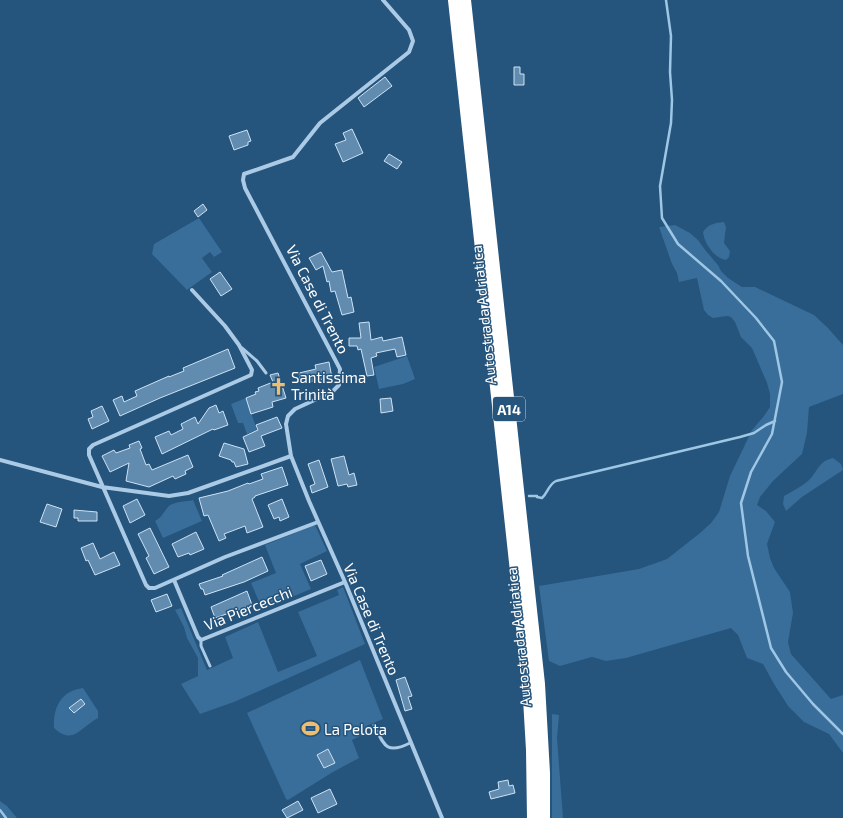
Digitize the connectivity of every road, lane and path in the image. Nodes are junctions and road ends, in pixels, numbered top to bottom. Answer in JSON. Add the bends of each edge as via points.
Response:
{"nodes":[{"id":1,"x":383,"y":0,"type":"edge"},
{"id":2,"x":454,"y":0,"type":"edge"},
{"id":3,"x":465,"y":0,"type":"edge"},
{"id":4,"x":192,"y":290,"type":"dead end"},
{"id":5,"x":239,"y":345,"type":"junction"},
{"id":6,"x":266,"y":373,"type":"dead end"},
{"id":7,"x":291,"y":456,"type":"junction"},
{"id":8,"x":0,"y":460,"type":"edge"},
{"id":9,"x":102,"y":487,"type":"junction"},
{"id":10,"x":318,"y":522,"type":"junction"},
{"id":11,"x":174,"y":580,"type":"junction"},
{"id":12,"x":344,"y":582,"type":"junction"},
{"id":13,"x":201,"y":640,"type":"junction"},
{"id":14,"x":210,"y":666,"type":"dead end"},
{"id":15,"x":374,"y":725,"type":"dead end"},
{"id":16,"x":410,"y":743,"type":"junction"},
{"id":17,"x":442,"y":818,"type":"edge"},
{"id":18,"x":533,"y":818,"type":"edge"},
{"id":19,"x":544,"y":818,"type":"edge"}],
"edges":[{"from":1,"to":7,"type":"street","name":"Via Case di Trento","via":[[408,30],[413,41],[408,52],[320,123],[293,157],[244,174],[245,188],[340,369],[339,385],[332,392],[295,409],[288,416],[286,424]]},
{"from":2,"to":18,"type":"highway","name":"Autostrada Adriatica","number":"A14","via":[[528,682]]},
{"from":3,"to":19,"type":"highway","name":"Autostrada Adriatica","number":"A14","via":[[539,684],[544,758]]},
{"from":4,"to":5,"type":"street"},
{"from":5,"to":6,"type":"lane"},
{"from":5,"to":9,"type":"street","via":[[252,370],[251,375],[88,449]]},
{"from":7,"to":9,"type":"street","via":[[188,494],[170,496]]},
{"from":7,"to":10,"type":"street","name":"Via Case di Trento"},
{"from":8,"to":9,"type":"street"},
{"from":9,"to":11,"type":"street","via":[[149,588]]},
{"from":10,"to":11,"type":"street","via":[[225,557]]},
{"from":10,"to":12,"type":"street","name":"Via Case di Trento"},
{"from":11,"to":13,"type":"street","name":"Via Piercecchi"},
{"from":12,"to":13,"type":"street","name":"Via Piercecchi"},
{"from":12,"to":16,"type":"street","name":"Via Case di Trento"},
{"from":13,"to":14,"type":"lane"},
{"from":15,"to":16,"type":"lane","via":[[384,744],[393,749]]},
{"from":16,"to":17,"type":"street","name":"Via Case di Trento"}]}
